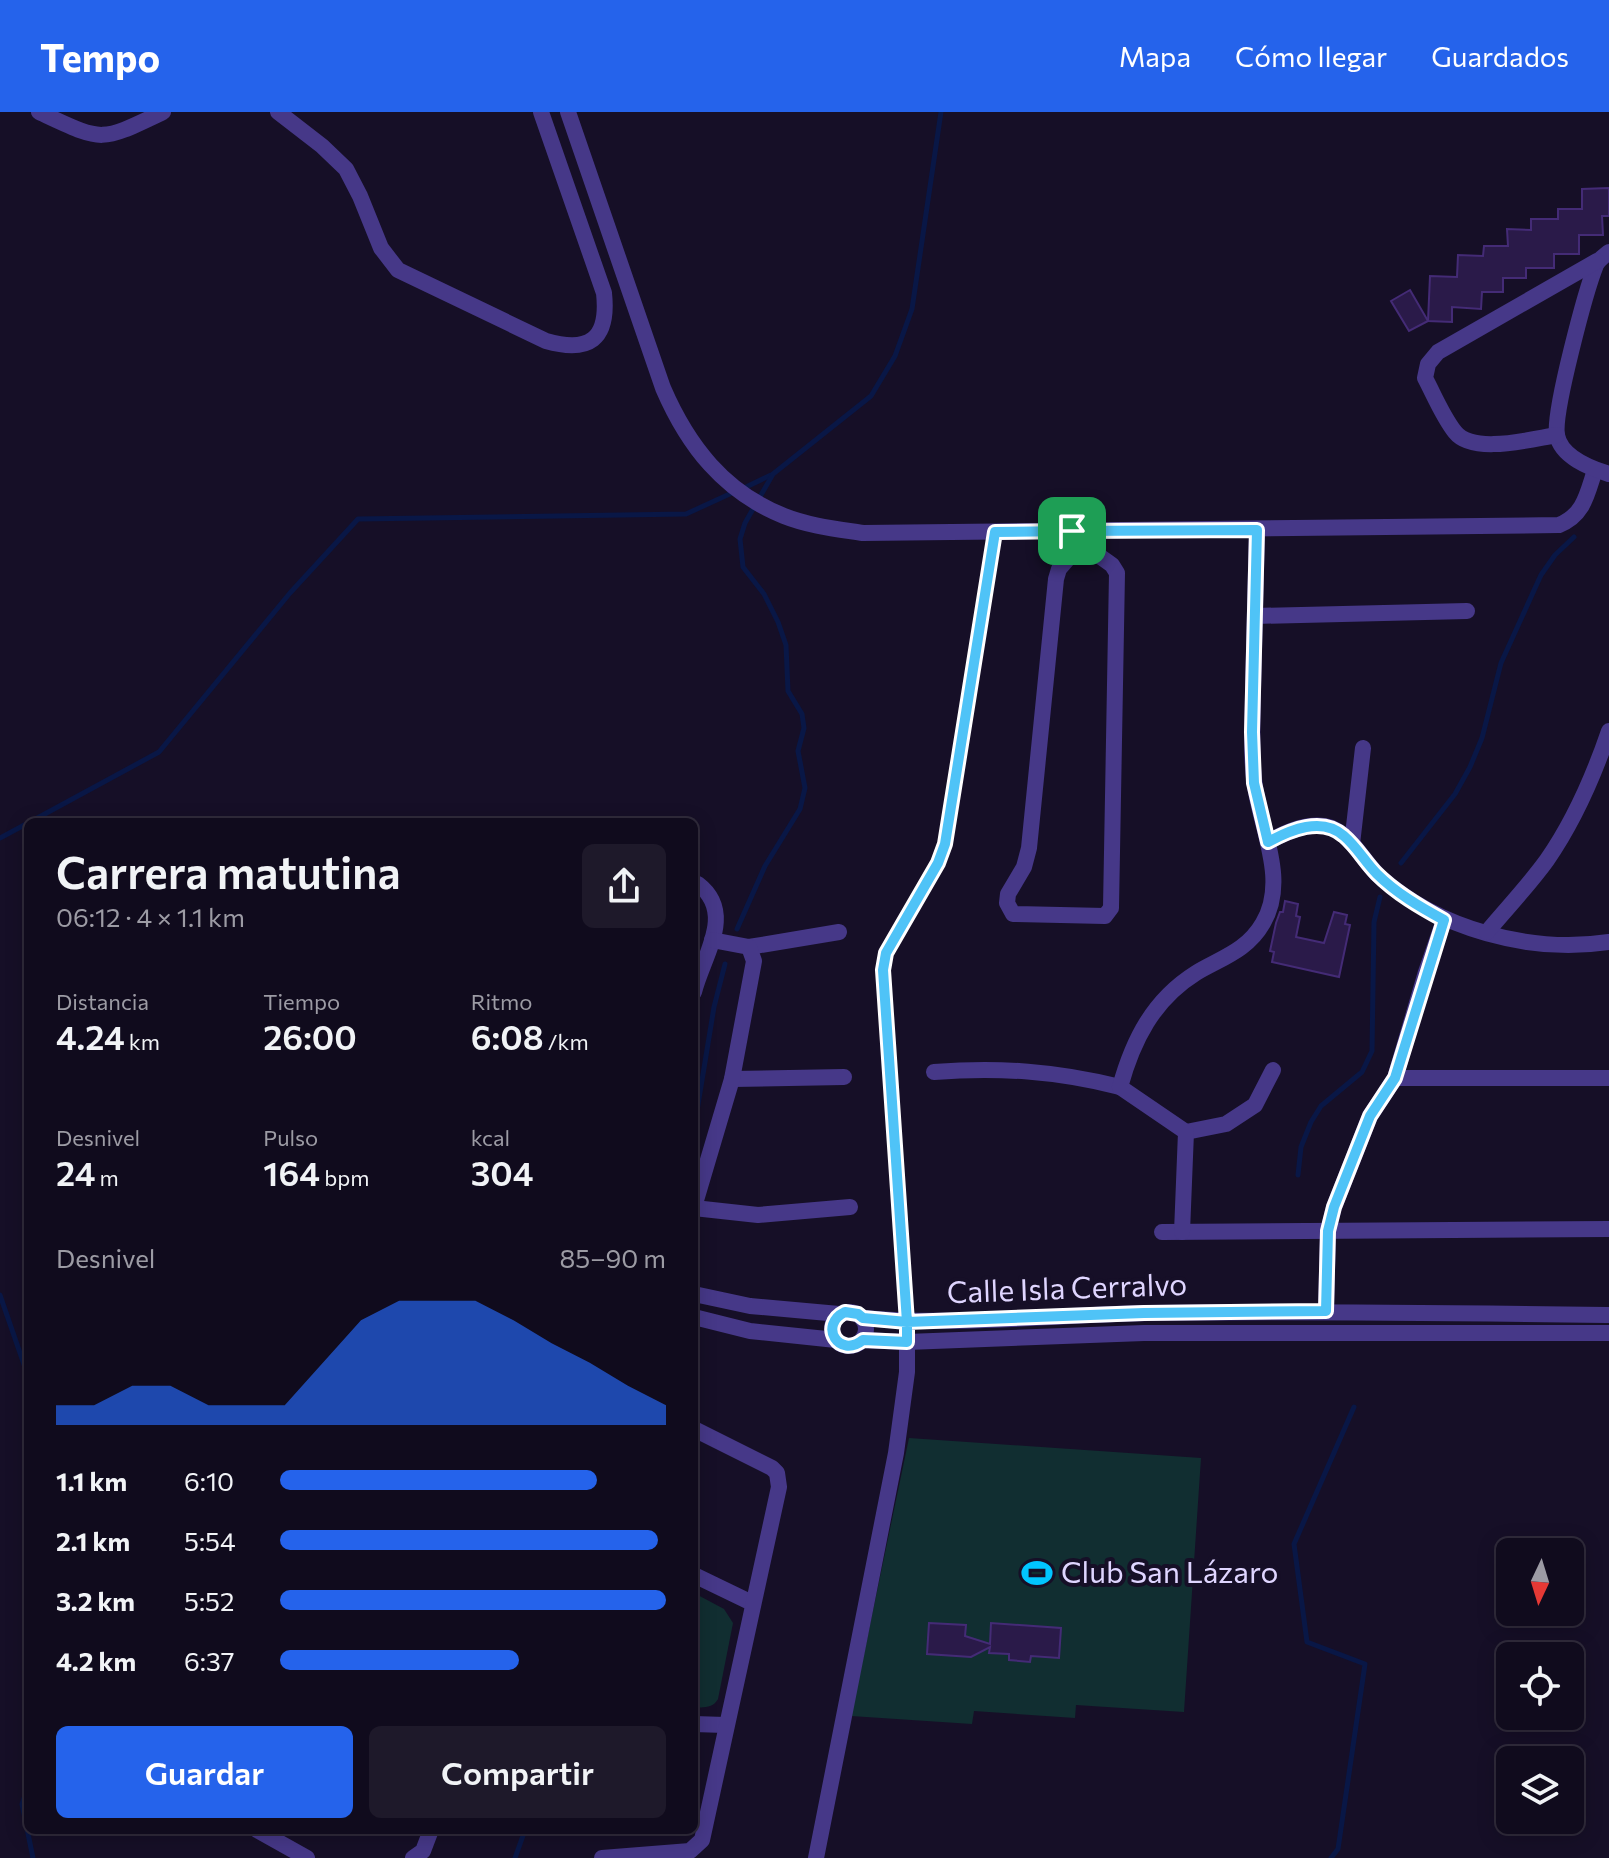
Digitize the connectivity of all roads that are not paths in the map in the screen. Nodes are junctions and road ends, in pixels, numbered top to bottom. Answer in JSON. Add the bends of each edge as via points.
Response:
{"nodes":[{"id":1,"x":39,"y":112,"type":"edge"},
{"id":2,"x":163,"y":112,"type":"edge"},
{"id":3,"x":278,"y":112,"type":"edge"},
{"id":4,"x":541,"y":112,"type":"edge"},
{"id":5,"x":568,"y":112,"type":"edge"},
{"id":6,"x":1603,"y":256,"type":"edge"},
{"id":7,"x":1557,"y":435,"type":"junction"},
{"id":8,"x":1602,"y":472,"type":"edge"},
{"id":9,"x":1257,"y":530,"type":"junction"},
{"id":10,"x":1072,"y":531,"type":"junction"},
{"id":11,"x":1097,"y":531,"type":"junction"},
{"id":12,"x":1467,"y":611,"type":"dead end"},
{"id":13,"x":1255,"y":616,"type":"junction"},
{"id":14,"x":1609,"y":731,"type":"edge"},
{"id":15,"x":1363,"y":748,"type":"dead end"},
{"id":16,"x":1268,"y":842,"type":"junction"},
{"id":17,"x":1352,"y":844,"type":"junction"},
{"id":18,"x":698,"y":884,"type":"edge"},
{"id":19,"x":1444,"y":920,"type":"junction"},
{"id":20,"x":839,"y":932,"type":"dead end"},
{"id":21,"x":1487,"y":932,"type":"junction"},
{"id":22,"x":712,"y":940,"type":"junction"},
{"id":23,"x":1609,"y":942,"type":"edge"},
{"id":24,"x":749,"y":947,"type":"junction"},
{"id":25,"x":698,"y":980,"type":"edge"},
{"id":26,"x":1273,"y":1070,"type":"dead end"},
{"id":27,"x":934,"y":1072,"type":"dead end"},
{"id":28,"x":844,"y":1077,"type":"dead end"},
{"id":29,"x":1395,"y":1078,"type":"junction"},
{"id":30,"x":1609,"y":1078,"type":"edge"},
{"id":31,"x":732,"y":1079,"type":"junction"},
{"id":32,"x":1120,"y":1087,"type":"junction"},
{"id":33,"x":1186,"y":1132,"type":"junction"},
{"id":34,"x":698,"y":1194,"type":"edge"},
{"id":35,"x":850,"y":1207,"type":"dead end"},
{"id":36,"x":698,"y":1208,"type":"edge"},
{"id":37,"x":1609,"y":1229,"type":"edge"},
{"id":38,"x":1328,"y":1231,"type":"junction"},
{"id":39,"x":1162,"y":1232,"type":"dead end"},
{"id":40,"x":1182,"y":1232,"type":"junction"},
{"id":41,"x":698,"y":1295,"type":"edge"},
{"id":42,"x":1326,"y":1311,"type":"junction"},
{"id":43,"x":839,"y":1314,"type":"junction"},
{"id":44,"x":1609,"y":1315,"type":"edge"},
{"id":45,"x":698,"y":1318,"type":"edge"},
{"id":46,"x":863,"y":1318,"type":"junction"},
{"id":47,"x":907,"y":1322,"type":"junction"},
{"id":48,"x":1609,"y":1333,"type":"edge"},
{"id":49,"x":836,"y":1340,"type":"junction"},
{"id":50,"x":863,"y":1340,"type":"junction"},
{"id":51,"x":907,"y":1342,"type":"junction"},
{"id":52,"x":698,"y":1431,"type":"edge"},
{"id":53,"x":698,"y":1577,"type":"edge"},
{"id":54,"x":752,"y":1603,"type":"junction"},
{"id":55,"x":698,"y":1724,"type":"edge"},
{"id":56,"x":725,"y":1725,"type":"junction"},
{"id":57,"x":264,"y":1834,"type":"edge"},
{"id":58,"x":429,"y":1834,"type":"edge"},
{"id":59,"x":307,"y":1858,"type":"edge"},
{"id":60,"x":413,"y":1858,"type":"edge"},
{"id":61,"x":602,"y":1858,"type":"edge"},
{"id":62,"x":816,"y":1858,"type":"edge"}],
"edges":[{"from":1,"to":2,"type":"street","via":[[95,137],[107,137]]},
{"from":3,"to":4,"type":"street","via":[[346,169],[381,248],[398,270],[546,341],[581,347],[600,333],[606,315],[604,293]]},
{"from":5,"to":10,"type":"street","via":[[680,426],[713,469],[742,494],[784,516],[863,533]]},
{"from":6,"to":7,"type":"street","via":[[1567,371]]},
{"from":6,"to":7,"type":"street","via":[[1438,352],[1428,364],[1425,378],[1456,434],[1467,441],[1481,445]]},
{"from":7,"to":8,"type":"street","via":[[1572,458]]},
{"from":8,"to":9,"type":"street","via":[[1572,520],[1559,525]]},
{"from":9,"to":11,"type":"street"},
{"from":9,"to":13,"type":"street"},
{"from":10,"to":11,"type":"street"},
{"from":10,"to":11,"type":"street","via":[[1072,554],[1056,579],[1029,848],[1008,894],[1013,914],[1105,916],[1111,908],[1117,573],[1098,555]]},
{"from":12,"to":13,"type":"street"},
{"from":13,"to":16,"type":"street","via":[[1254,783]]},
{"from":14,"to":21,"type":"street","via":[[1569,824]]},
{"from":15,"to":17,"type":"street"},
{"from":16,"to":17,"type":"street","via":[[1310,826],[1329,827]]},
{"from":16,"to":32,"type":"street","via":[[1273,890],[1264,923],[1241,950],[1194,974],[1161,1001],[1130,1050]]},
{"from":17,"to":19,"type":"street","via":[[1377,874]]},
{"from":18,"to":22,"type":"street","via":[[717,908]]},
{"from":19,"to":21,"type":"street"},
{"from":19,"to":29,"type":"street"},
{"from":20,"to":24,"type":"street"},
{"from":21,"to":23,"type":"street","via":[[1551,945]]},
{"from":22,"to":24,"type":"street"},
{"from":22,"to":25,"type":"street"},
{"from":24,"to":31,"type":"street","via":[[754,961]]},
{"from":26,"to":33,"type":"street","via":[[1255,1105],[1226,1124]]},
{"from":27,"to":32,"type":"street","via":[[1030,1071]]},
{"from":28,"to":31,"type":"street"},
{"from":29,"to":30,"type":"street"},
{"from":29,"to":38,"type":"street","via":[[1366,1125]]},
{"from":31,"to":34,"type":"street"},
{"from":32,"to":33,"type":"street"},
{"from":33,"to":40,"type":"street"},
{"from":35,"to":36,"type":"street","via":[[758,1215]]},
{"from":37,"to":38,"type":"street"},
{"from":38,"to":40,"type":"street"},
{"from":38,"to":42,"type":"street"},
{"from":39,"to":40,"type":"street"},
{"from":41,"to":43,"type":"street","via":[[750,1306]]},
{"from":42,"to":44,"type":"street","name":"Calle Isla Cerralvo"},
{"from":42,"to":47,"type":"street","name":"Calle Isla Cerralvo"},
{"from":43,"to":46,"type":"street","via":[[852,1312]]},
{"from":43,"to":49,"type":"street","via":[[832,1326]]},
{"from":45,"to":49,"type":"street","via":[[750,1331]]},
{"from":46,"to":47,"type":"street","name":"Calle Isla Cerralvo"},
{"from":46,"to":50,"type":"street"},
{"from":47,"to":51,"type":"street"},
{"from":48,"to":51,"type":"street","name":"Calle Isla Cerralvo","via":[[1144,1333]]},
{"from":49,"to":50,"type":"street","via":[[849,1346]]},
{"from":50,"to":51,"type":"street","name":"Calle Isla Cerralvo"},
{"from":51,"to":62,"type":"street","via":[[896,1453]]},
{"from":52,"to":54,"type":"street","via":[[777,1473]]},
{"from":53,"to":54,"type":"street"},
{"from":54,"to":56,"type":"street"},
{"from":55,"to":56,"type":"street"},
{"from":56,"to":61,"type":"street","via":[[697,1848]]},
{"from":57,"to":59,"type":"street"},
{"from":58,"to":60,"type":"street","via":[[423,1851]]}]}
